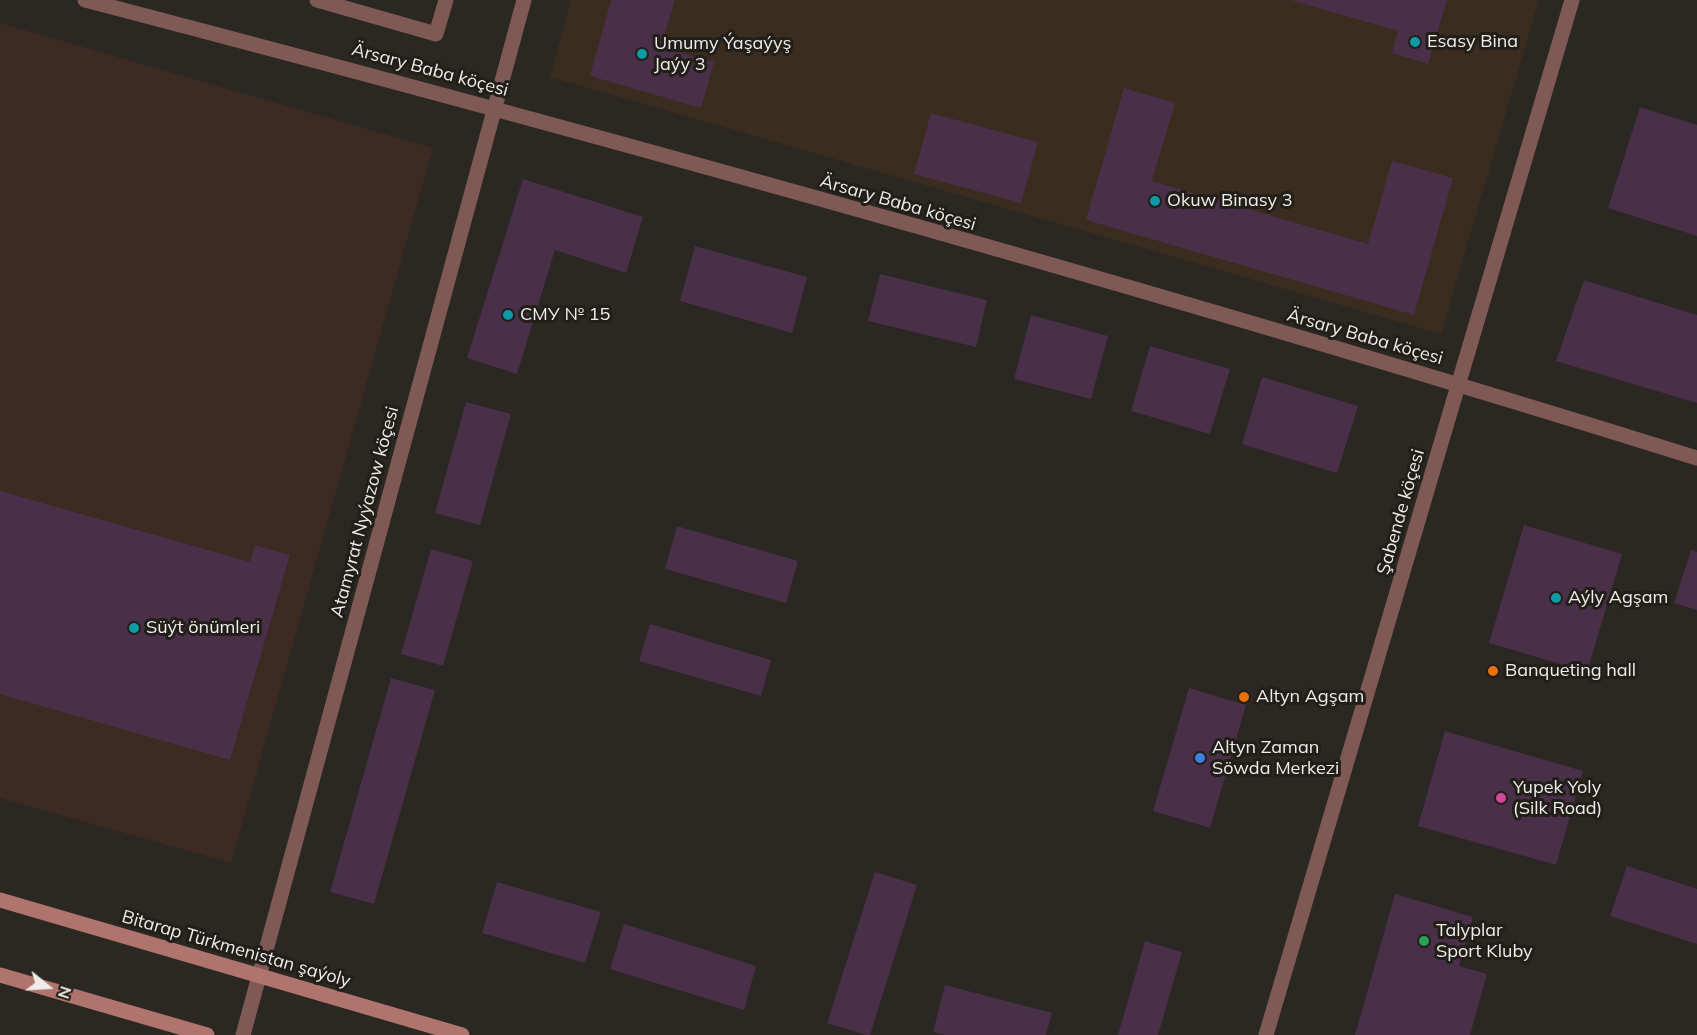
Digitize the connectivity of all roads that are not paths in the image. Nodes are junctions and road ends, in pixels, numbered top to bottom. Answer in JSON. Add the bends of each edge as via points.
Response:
{"nodes":[{"id":1,"x":85,"y":0,"type":"edge"},
{"id":2,"x":317,"y":0,"type":"edge"},
{"id":3,"x":446,"y":0,"type":"edge"},
{"id":4,"x":524,"y":0,"type":"edge"},
{"id":5,"x":1572,"y":0,"type":"edge"},
{"id":6,"x":494,"y":107,"type":"junction"},
{"id":7,"x":1459,"y":384,"type":"junction"},
{"id":8,"x":1697,"y":458,"type":"edge"},
{"id":9,"x":0,"y":900,"type":"edge"},
{"id":10,"x":0,"y":975,"type":"edge"},
{"id":11,"x":259,"y":976,"type":"junction"},
{"id":12,"x":207,"y":1035,"type":"edge"},
{"id":13,"x":243,"y":1035,"type":"edge"},
{"id":14,"x":462,"y":1035,"type":"edge"},
{"id":15,"x":1266,"y":1035,"type":"edge"}],
"edges":[{"from":1,"to":6,"type":"street","name":"Ärsary Baba köçesi"},
{"from":2,"to":3,"type":"street","via":[[436,34]]},
{"from":4,"to":6,"type":"street","name":"Atamyrat Nyýazow köçesi"},
{"from":5,"to":7,"type":"street","name":"Şabende köçesi"},
{"from":6,"to":7,"type":"street","name":"Ärsary Baba köçesi"},
{"from":6,"to":11,"type":"street","name":"Atamyrat Nyýazow köçesi"},
{"from":7,"to":8,"type":"street","name":"Ärsary Baba köçesi"},
{"from":7,"to":15,"type":"street","name":"Şabende köçesi"},
{"from":9,"to":11,"type":"main road","name":"Bitarap Türkmenistan şaýoly"},
{"from":10,"to":12,"type":"main road"},
{"from":11,"to":13,"type":"street","name":"Atamyrat Nyýazow köçesi"},
{"from":11,"to":14,"type":"main road","name":"Bitarap Türkmenistan şaýoly"}]}
